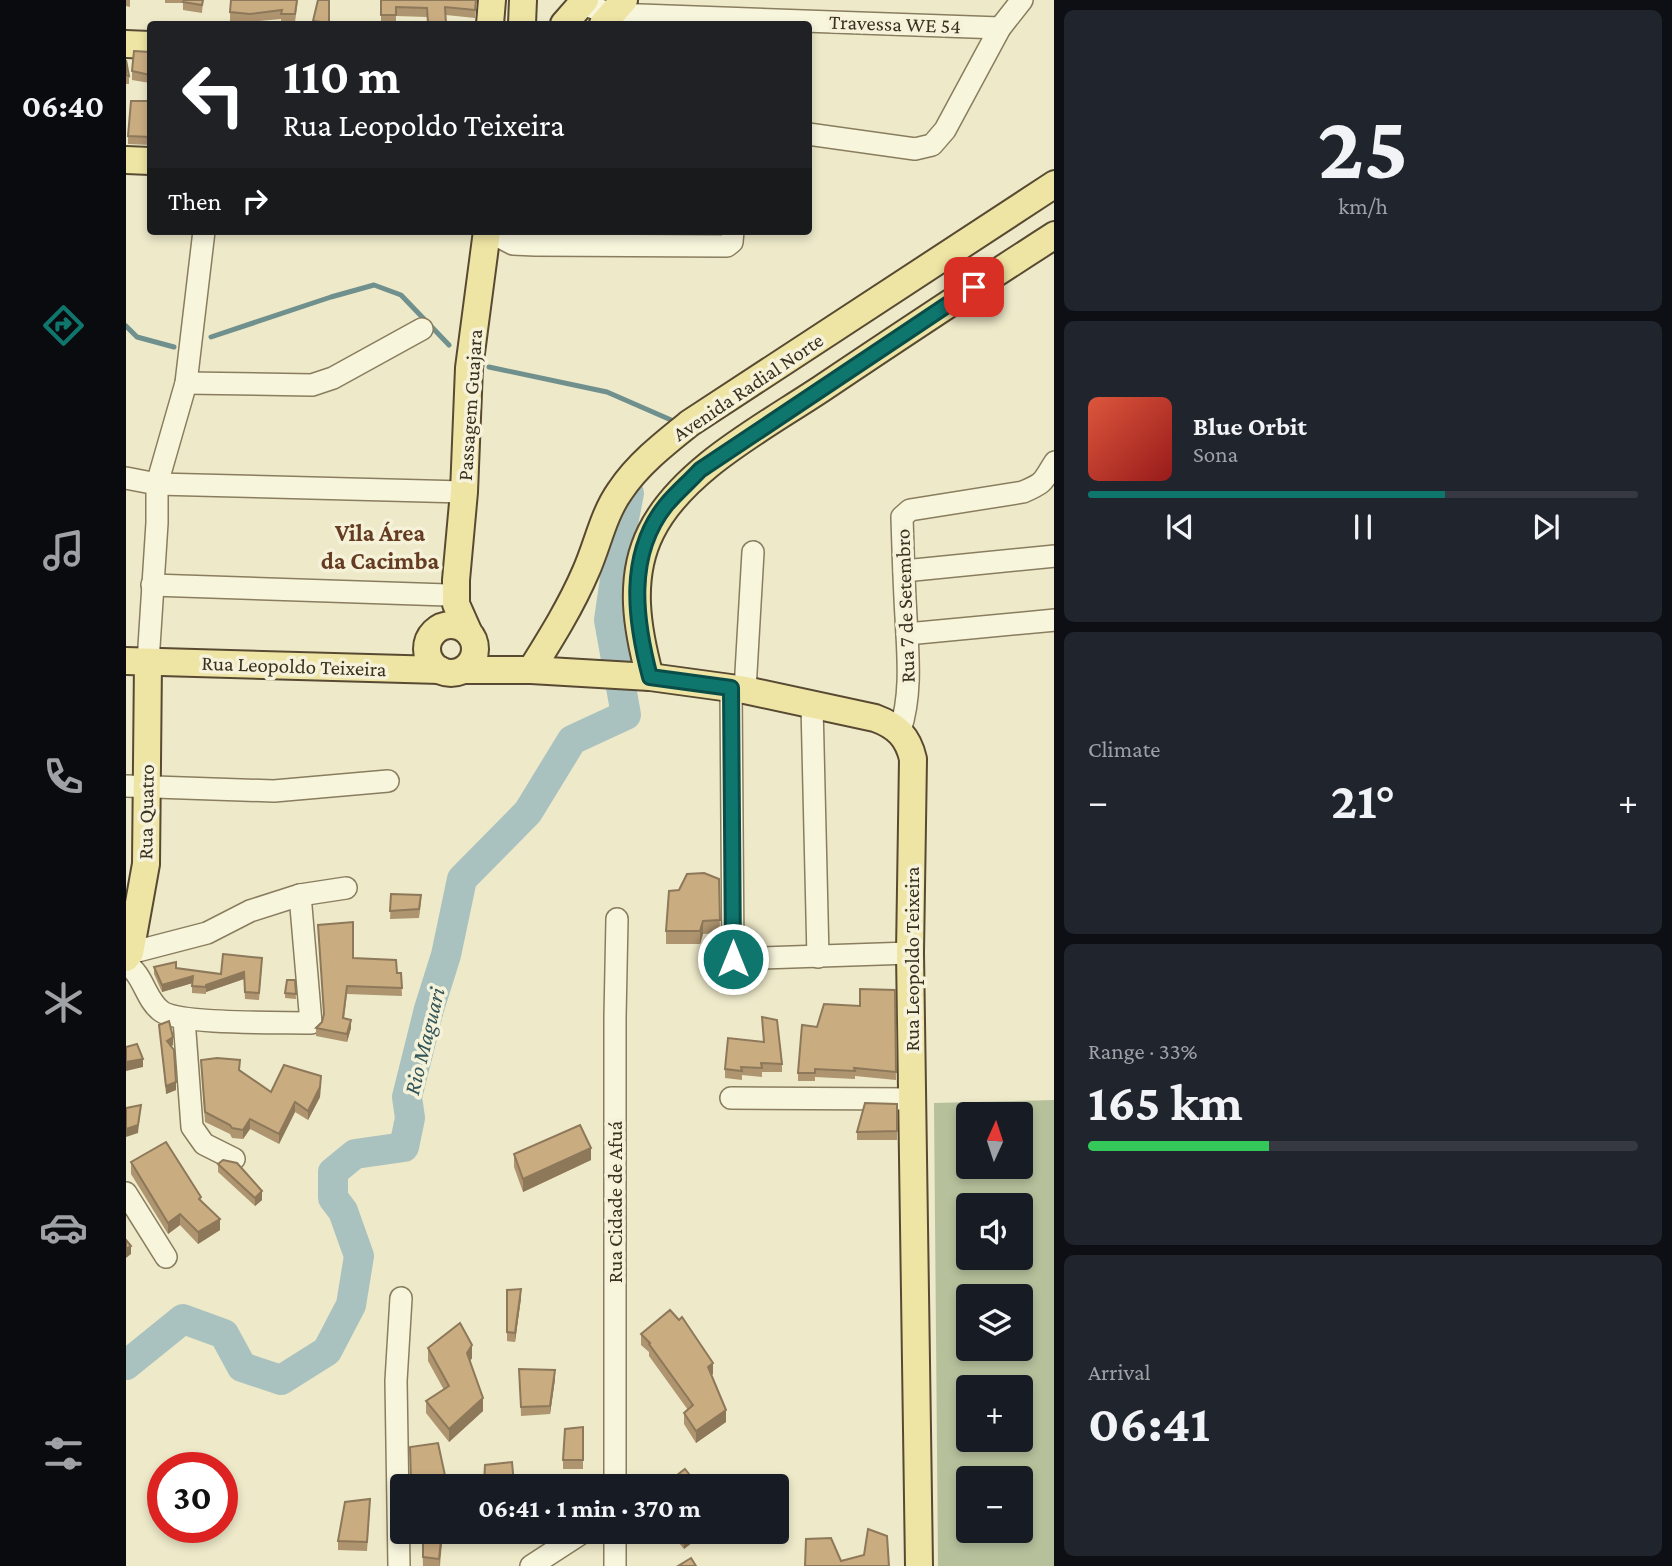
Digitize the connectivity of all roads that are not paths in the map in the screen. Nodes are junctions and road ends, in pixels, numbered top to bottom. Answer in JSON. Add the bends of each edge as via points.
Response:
{"nodes":[{"id":1,"x":492,"y":0,"type":"edge"},
{"id":2,"x":523,"y":0,"type":"edge"},
{"id":3,"x":1022,"y":0,"type":"edge"},
{"id":4,"x":583,"y":2,"type":"edge"},
{"id":5,"x":613,"y":13,"type":"edge"},
{"id":6,"x":490,"y":21,"type":"edge"},
{"id":7,"x":522,"y":21,"type":"edge"},
{"id":8,"x":567,"y":21,"type":"edge"},
{"id":9,"x":1000,"y":28,"type":"junction"},
{"id":10,"x":126,"y":44,"type":"edge"},
{"id":11,"x":147,"y":45,"type":"edge"},
{"id":12,"x":812,"y":135,"type":"edge"},
{"id":13,"x":126,"y":160,"type":"edge"},
{"id":14,"x":147,"y":161,"type":"edge"},
{"id":15,"x":1054,"y":184,"type":"edge"},
{"id":16,"x":204,"y":235,"type":"edge"},
{"id":17,"x":486,"y":235,"type":"edge"},
{"id":18,"x":495,"y":235,"type":"edge"},
{"id":19,"x":733,"y":235,"type":"edge"},
{"id":20,"x":1054,"y":235,"type":"edge"},
{"id":21,"x":422,"y":329,"type":"dead end"},
{"id":22,"x":186,"y":383,"type":"junction"},
{"id":23,"x":1052,"y":465,"type":"edge"},
{"id":24,"x":126,"y":478,"type":"edge"},
{"id":25,"x":157,"y":484,"type":"junction"},
{"id":26,"x":464,"y":492,"type":"junction"},
{"id":27,"x":753,"y":552,"type":"dead end"},
{"id":28,"x":1054,"y":556,"type":"edge"},
{"id":29,"x":904,"y":571,"type":"junction"},
{"id":30,"x":152,"y":585,"type":"junction"},
{"id":31,"x":452,"y":588,"type":"junction"},
{"id":32,"x":1054,"y":620,"type":"edge"},
{"id":33,"x":439,"y":628,"type":"junction"},
{"id":34,"x":906,"y":634,"type":"junction"},
{"id":35,"x":471,"y":636,"type":"junction"},
{"id":36,"x":137,"y":662,"type":"edge"},
{"id":37,"x":452,"y":670,"type":"junction"},
{"id":38,"x":531,"y":670,"type":"junction"},
{"id":39,"x":643,"y":677,"type":"junction"},
{"id":40,"x":738,"y":689,"type":"junction"},
{"id":41,"x":812,"y":705,"type":"junction"},
{"id":42,"x":900,"y":731,"type":"junction"},
{"id":43,"x":388,"y":781,"type":"dead end"},
{"id":44,"x":136,"y":787,"type":"edge"},
{"id":45,"x":346,"y":888,"type":"dead end"},
{"id":46,"x":300,"y":895,"type":"junction"},
{"id":47,"x":132,"y":907,"type":"edge"},
{"id":48,"x":618,"y":919,"type":"dead end"},
{"id":49,"x":910,"y":953,"type":"junction"},
{"id":50,"x":818,"y":957,"type":"junction"},
{"id":51,"x":127,"y":958,"type":"edge"},
{"id":52,"x":184,"y":1019,"type":"junction"},
{"id":53,"x":731,"y":1098,"type":"dead end"},
{"id":54,"x":912,"y":1099,"type":"junction"},
{"id":55,"x":234,"y":1159,"type":"edge"},
{"id":56,"x":126,"y":1193,"type":"edge"},
{"id":57,"x":166,"y":1257,"type":"dead end"},
{"id":58,"x":401,"y":1298,"type":"dead end"},
{"id":59,"x":615,"y":1474,"type":"edge"},
{"id":60,"x":565,"y":1544,"type":"edge"},
{"id":61,"x":615,"y":1544,"type":"edge"},
{"id":62,"x":399,"y":1566,"type":"edge"},
{"id":63,"x":531,"y":1566,"type":"edge"},
{"id":64,"x":615,"y":1566,"type":"edge"},
{"id":65,"x":919,"y":1566,"type":"edge"}],
"edges":[{"from":1,"to":6,"type":"main road"},
{"from":2,"to":7,"type":"main road"},
{"from":3,"to":9,"type":"street"},
{"from":4,"to":5,"type":"street","name":"Travessa WE 54"},
{"from":4,"to":8,"type":"main road"},
{"from":5,"to":9,"type":"street","name":"Travessa WE 54"},
{"from":9,"to":12,"type":"street","via":[[945,130],[932,145],[915,149]]},
{"from":10,"to":11,"type":"main road"},
{"from":13,"to":14,"type":"main road"},
{"from":15,"to":38,"type":"main road","name":"Avenida Radial Norte","via":[[663,444],[613,501],[576,593]]},
{"from":16,"to":22,"type":"street"},
{"from":17,"to":26,"type":"main road","name":"Passagem Guajara","via":[[469,368]]},
{"from":18,"to":19,"type":"street","via":[[513,244],[704,246],[727,246]]},
{"from":20,"to":39,"type":"main road","name":"Avenida Radial Norte","via":[[700,470],[665,506],[649,534],[638,571],[636,603]]},
{"from":21,"to":22,"type":"street","via":[[312,385]]},
{"from":22,"to":25,"type":"street"},
{"from":23,"to":29,"type":"street","name":"Rua 7 de Setembro","via":[[1046,479],[1023,492],[904,513]]},
{"from":24,"to":25,"type":"street"},
{"from":25,"to":26,"type":"street"},
{"from":25,"to":30,"type":"street"},
{"from":26,"to":31,"type":"main road","name":"Passagem Guajara"},
{"from":27,"to":40,"type":"street"},
{"from":28,"to":29,"type":"street"},
{"from":29,"to":34,"type":"street","name":"Rua 7 de Setembro"},
{"from":30,"to":31,"type":"street"},
{"from":30,"to":36,"type":"street"},
{"from":31,"to":33,"type":"main road","name":"Passagem Guajara"},
{"from":31,"to":35,"type":"main road","name":"Passagem Guajara"},
{"from":32,"to":34,"type":"street"},
{"from":33,"to":35,"type":"main road","via":[[454,625]]},
{"from":33,"to":37,"type":"main road","via":[[427,646],[430,660]]},
{"from":34,"to":42,"type":"street","name":"Rua 7 de Setembro","via":[[909,692]]},
{"from":35,"to":37,"type":"main road","via":[[473,660]]},
{"from":35,"to":38,"type":"main road","name":"Rua Leopoldo Teixeira"},
{"from":36,"to":37,"type":"main road","name":"Rua Leopoldo Teixeira"},
{"from":36,"to":44,"type":"main road","name":"Rua Quatro"},
{"from":37,"to":38,"type":"main road","name":"Rua Leopoldo Teixeira"},
{"from":38,"to":39,"type":"main road","name":"Rua Leopoldo Teixeira"},
{"from":39,"to":40,"type":"main road","name":"Rua Leopoldo Teixeira"},
{"from":40,"to":41,"type":"main road","name":"Rua Leopoldo Teixeira"},
{"from":40,"to":50,"type":"street","via":[[733,959]]},
{"from":41,"to":42,"type":"main road","name":"Rua Leopoldo Teixeira","via":[[875,718]]},
{"from":41,"to":50,"type":"street"},
{"from":42,"to":49,"type":"main road","name":"Rua Leopoldo Teixeira","via":[[913,760]]},
{"from":43,"to":44,"type":"street","via":[[275,791]]},
{"from":44,"to":47,"type":"main road","name":"Rua Quatro","via":[[146,864]]},
{"from":45,"to":46,"type":"street"},
{"from":46,"to":51,"type":"street","via":[[250,911],[207,933]]},
{"from":46,"to":52,"type":"street","via":[[311,1023]]},
{"from":47,"to":51,"type":"main road","name":"Rua Quatro"},
{"from":48,"to":59,"type":"street","name":"Rua Cidade de Afuá"},
{"from":49,"to":50,"type":"street"},
{"from":49,"to":54,"type":"main road","name":"Rua Leopoldo Teixeira"},
{"from":51,"to":52,"type":"street","via":[[161,1011]]},
{"from":52,"to":55,"type":"street","via":[[192,1127],[204,1144]]},
{"from":53,"to":54,"type":"street"},
{"from":54,"to":65,"type":"main road","name":"Rua Leopoldo Teixeira"},
{"from":56,"to":57,"type":"street"},
{"from":58,"to":62,"type":"street","via":[[396,1381]]},
{"from":60,"to":63,"type":"street"},
{"from":61,"to":64,"type":"street"}]}
